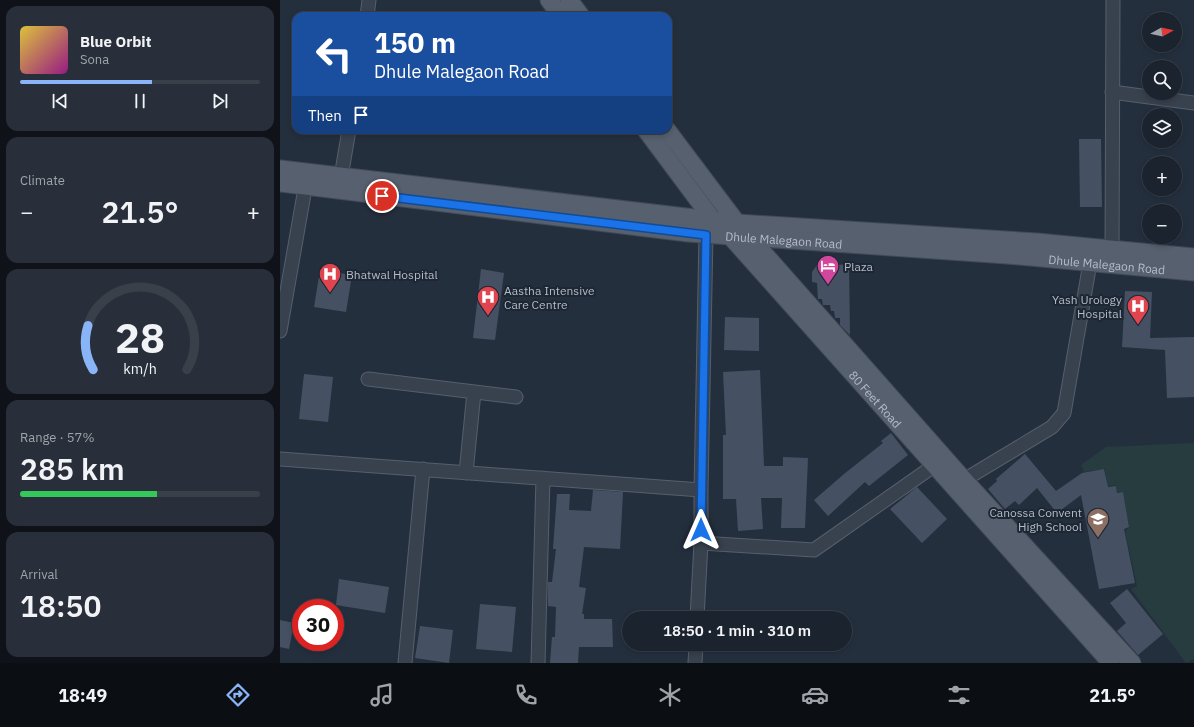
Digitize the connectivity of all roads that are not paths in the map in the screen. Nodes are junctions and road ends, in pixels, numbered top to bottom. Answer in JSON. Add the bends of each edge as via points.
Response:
{"nodes":[{"id":1,"x":369,"y":0,"type":"edge"},
{"id":2,"x":549,"y":0,"type":"edge"},
{"id":3,"x":569,"y":0,"type":"edge"},
{"id":4,"x":1113,"y":0,"type":"edge"},
{"id":5,"x":367,"y":12,"type":"edge"},
{"id":6,"x":558,"y":12,"type":"edge"},
{"id":7,"x":578,"y":12,"type":"edge"},
{"id":8,"x":1112,"y":92,"type":"junction"},
{"id":9,"x":1194,"y":103,"type":"edge"},
{"id":10,"x":348,"y":134,"type":"edge"},
{"id":11,"x":649,"y":134,"type":"edge"},
{"id":12,"x":670,"y":134,"type":"edge"},
{"id":13,"x":280,"y":169,"type":"edge"},
{"id":14,"x":341,"y":177,"type":"junction"},
{"id":15,"x":307,"y":179,"type":"junction"},
{"id":16,"x":280,"y":183,"type":"edge"},
{"id":17,"x":709,"y":228,"type":"junction"},
{"id":18,"x":734,"y":230,"type":"junction"},
{"id":19,"x":751,"y":239,"type":"junction"},
{"id":20,"x":1112,"y":257,"type":"junction"},
{"id":21,"x":1194,"y":257,"type":"edge"},
{"id":22,"x":1090,"y":263,"type":"junction"},
{"id":23,"x":1194,"y":272,"type":"edge"},
{"id":24,"x":280,"y":331,"type":"edge"},
{"id":25,"x":368,"y":380,"type":"dead end"},
{"id":26,"x":474,"y":392,"type":"junction"},
{"id":27,"x":516,"y":397,"type":"dead end"},
{"id":28,"x":280,"y":459,"type":"edge"},
{"id":29,"x":935,"y":465,"type":"junction"},
{"id":30,"x":423,"y":470,"type":"junction"},
{"id":31,"x":466,"y":473,"type":"junction"},
{"id":32,"x":543,"y":478,"type":"junction"},
{"id":33,"x":964,"y":480,"type":"junction"},
{"id":34,"x":701,"y":490,"type":"junction"},
{"id":35,"x":701,"y":543,"type":"junction"},
{"id":36,"x":697,"y":611,"type":"edge"},
{"id":37,"x":696,"y":651,"type":"edge"},
{"id":38,"x":405,"y":663,"type":"edge"},
{"id":39,"x":538,"y":663,"type":"edge"},
{"id":40,"x":695,"y":663,"type":"edge"},
{"id":41,"x":1111,"y":663,"type":"edge"},
{"id":42,"x":1132,"y":663,"type":"edge"}],
"edges":[{"from":1,"to":5,"type":"street"},
{"from":2,"to":6,"type":"main road"},
{"from":3,"to":7,"type":"main road"},
{"from":4,"to":8,"type":"street"},
{"from":8,"to":9,"type":"street"},
{"from":8,"to":20,"type":"street"},
{"from":10,"to":14,"type":"street"},
{"from":11,"to":17,"type":"main road"},
{"from":12,"to":18,"type":"main road","name":"80 Feet Road"},
{"from":13,"to":15,"type":"main road"},
{"from":14,"to":15,"type":"main road"},
{"from":14,"to":17,"type":"main road"},
{"from":15,"to":16,"type":"main road","name":"Dhule Malegaon Road"},
{"from":15,"to":17,"type":"main road","name":"Dhule Malegaon Road"},
{"from":15,"to":24,"type":"street"},
{"from":17,"to":18,"type":"main road","name":"Dhule Malegaon Road"},
{"from":17,"to":34,"type":"street"},
{"from":18,"to":19,"type":"main road","name":"Dhule Malegaon Road"},
{"from":18,"to":20,"type":"main road","via":[[1036,242]]},
{"from":18,"to":29,"type":"main road","name":"80 Feet Road"},
{"from":19,"to":22,"type":"main road","name":"Dhule Malegaon Road","via":[[1007,255]]},
{"from":19,"to":33,"type":"main road","name":"80 Feet Road"},
{"from":20,"to":21,"type":"main road"},
{"from":20,"to":22,"type":"main road","name":"Dhule Malegaon Road"},
{"from":20,"to":23,"type":"main road","name":"Dhule Malegaon Road"},
{"from":22,"to":33,"type":"street","via":[[1064,413],[1052,427]]},
{"from":25,"to":26,"type":"street"},
{"from":26,"to":27,"type":"street"},
{"from":26,"to":31,"type":"street"},
{"from":28,"to":30,"type":"street"},
{"from":29,"to":35,"type":"street","via":[[814,550]]},
{"from":29,"to":41,"type":"main road","name":"80 Feet Road"},
{"from":30,"to":31,"type":"street"},
{"from":30,"to":38,"type":"street"},
{"from":31,"to":32,"type":"street"},
{"from":32,"to":34,"type":"street"},
{"from":32,"to":39,"type":"street"},
{"from":33,"to":42,"type":"main road","name":"80 Feet Road"},
{"from":34,"to":35,"type":"street"},
{"from":35,"to":36,"type":"street"},
{"from":37,"to":40,"type":"street"}]}
